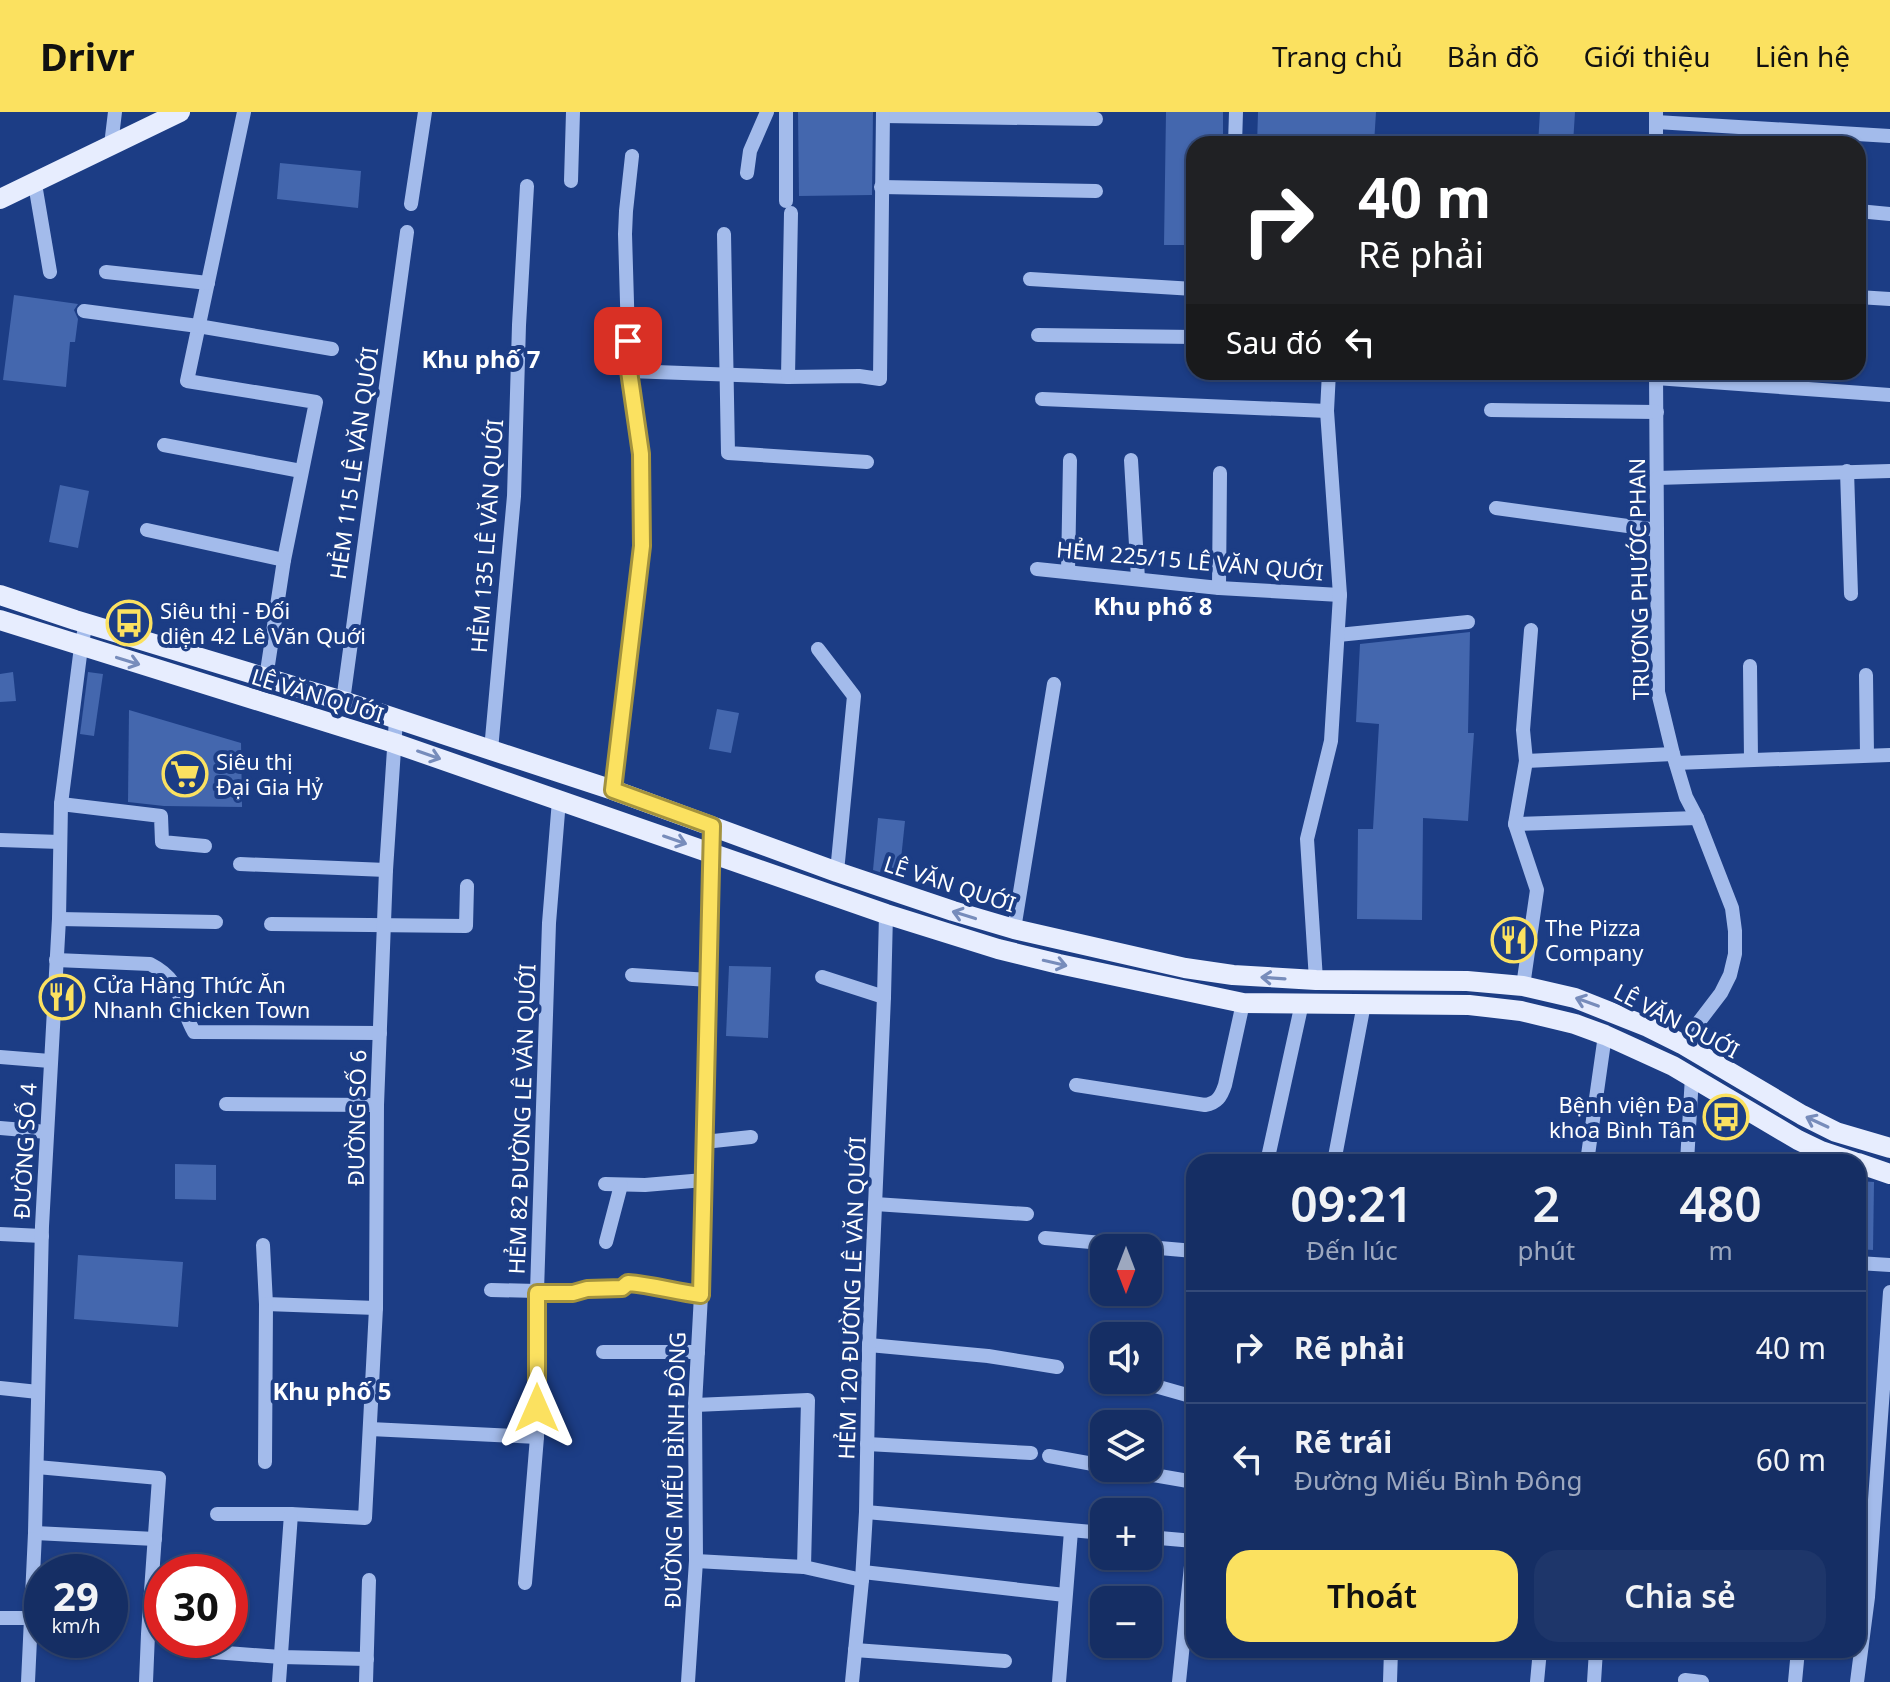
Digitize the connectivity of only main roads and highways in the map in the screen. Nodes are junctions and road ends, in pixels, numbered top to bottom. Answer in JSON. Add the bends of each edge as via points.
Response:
{"nodes":[{"id":1,"x":180,"y":112,"type":"edge"},
{"id":2,"x":0,"y":199,"type":"edge"},
{"id":3,"x":0,"y":595,"type":"edge"},
{"id":4,"x":0,"y":620,"type":"edge"},
{"id":5,"x":1890,"y":1148,"type":"edge"},
{"id":6,"x":1816,"y":1154,"type":"edge"},
{"id":7,"x":1866,"y":1166,"type":"edge"},
{"id":8,"x":1890,"y":1174,"type":"edge"}],
"edges":[{"from":1,"to":2,"type":"main road"},
{"from":5,"to":3,"type":"main road","name":"LÊ VĂN QUỚI","one_way":true,"via":[[1836,1132],[1682,1044],[1575,998],[1523,986],[1436,980],[1248,976],[1185,968],[1014,929],[343,701]]},
{"from":4,"to":6,"type":"main road","name":"LÊ VĂN QUỚI","one_way":true,"via":[[394,743],[998,949],[1243,1003],[1469,1005],[1547,1016],[1605,1035],[1692,1076]]},
{"from":7,"to":8,"type":"main road","name":"LÊ VĂN QUỚI"}]}
